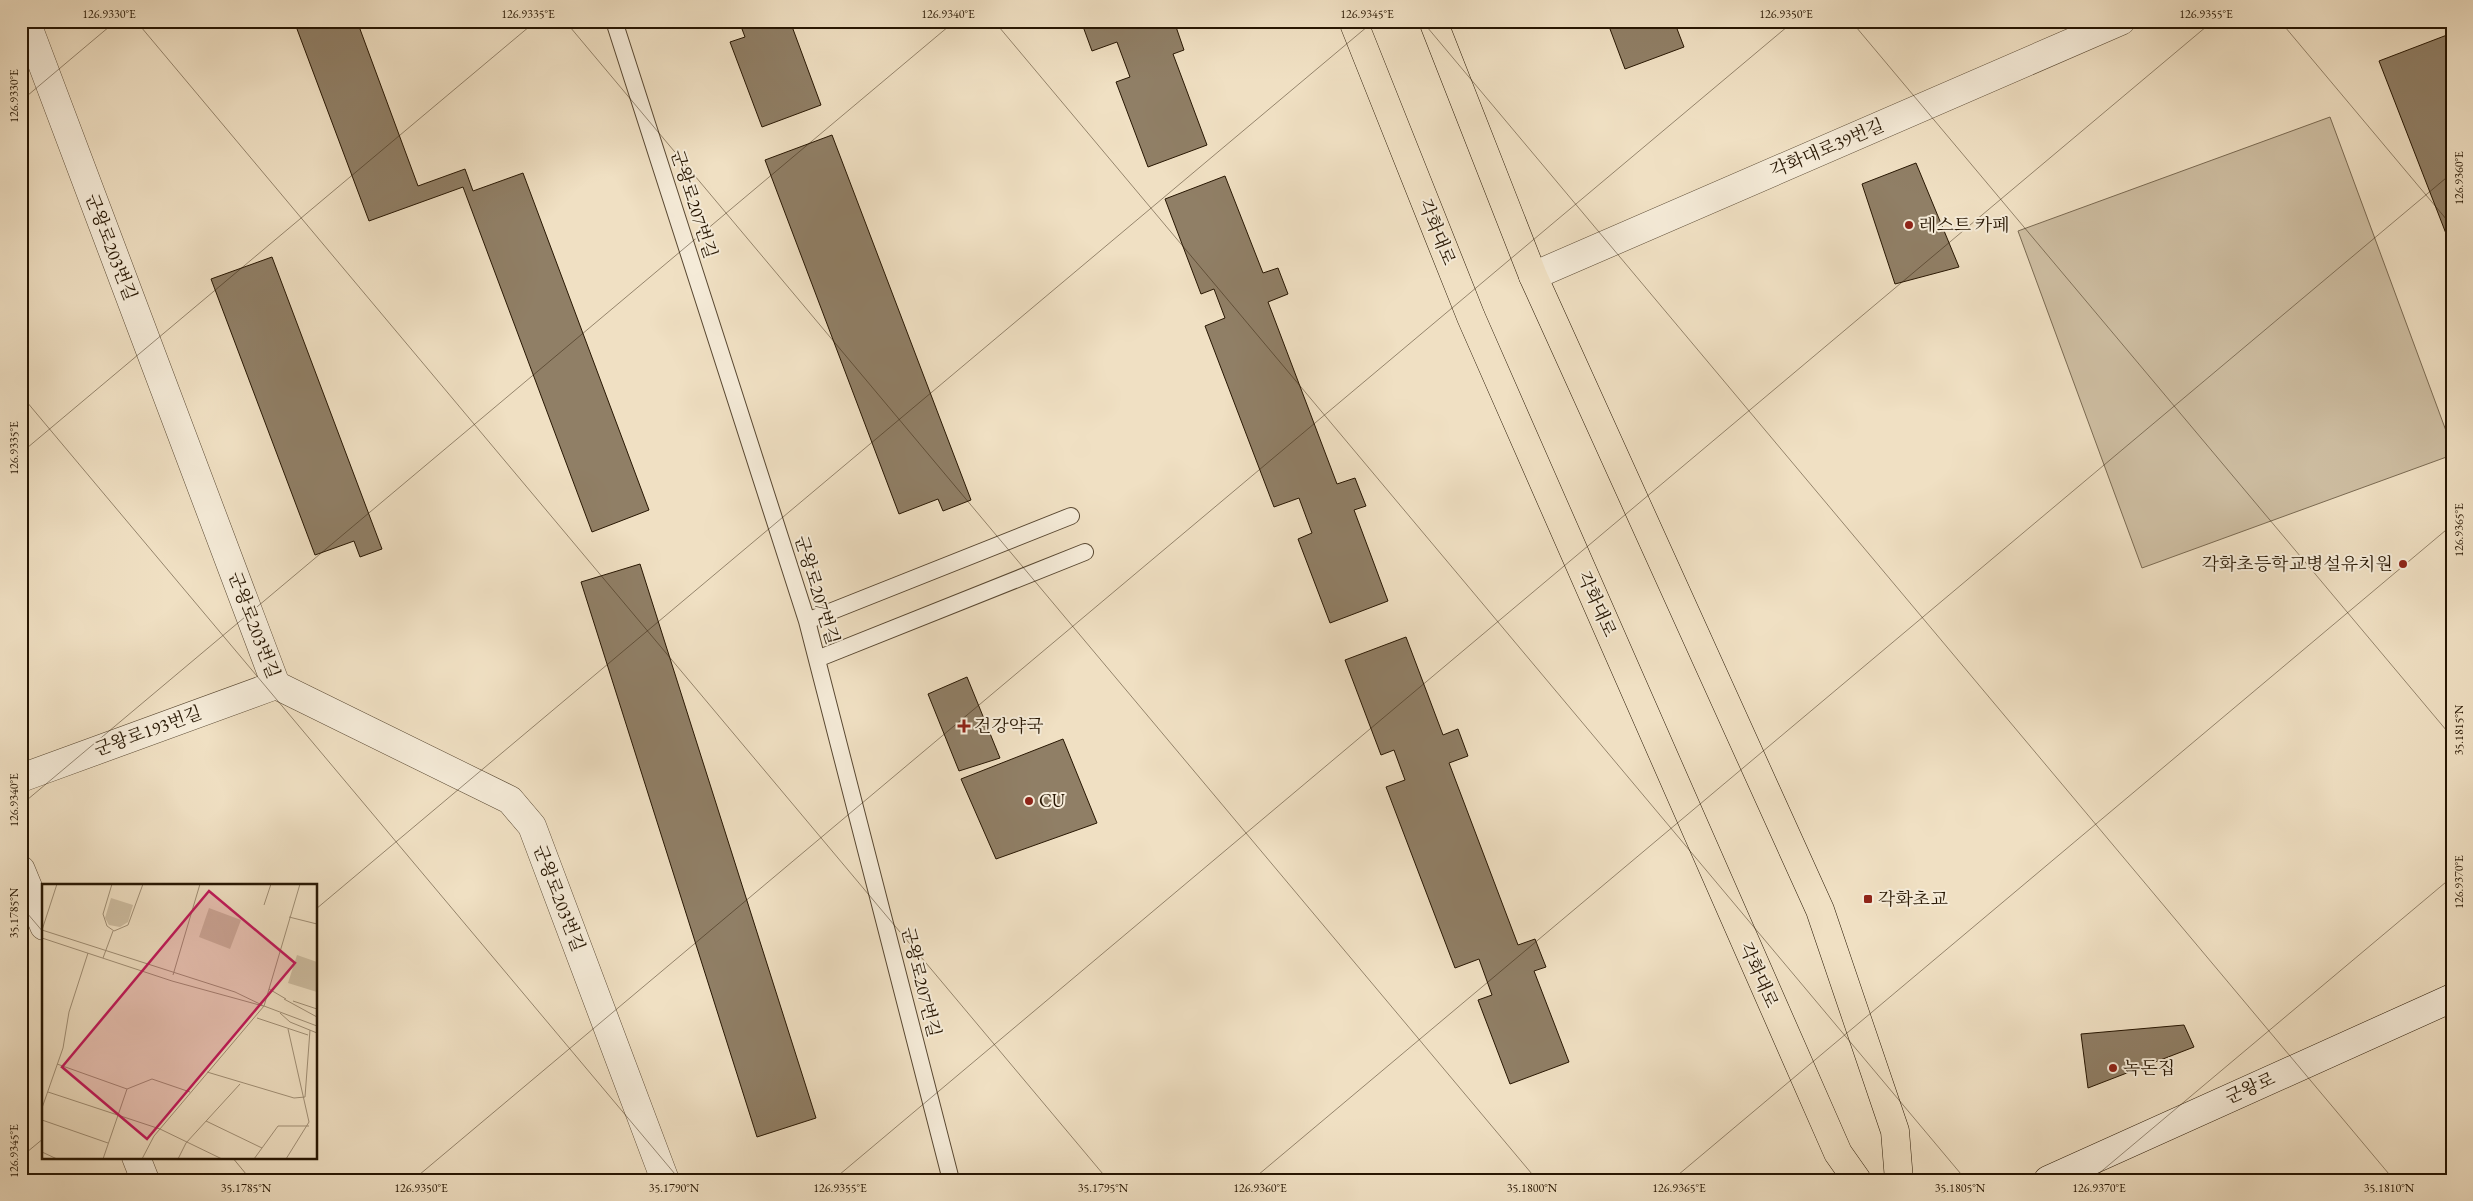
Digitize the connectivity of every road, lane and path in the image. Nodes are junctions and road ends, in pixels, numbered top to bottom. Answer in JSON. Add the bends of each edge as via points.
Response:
{"nodes":[{"id":1,"x":26,"y":21,"type":"edge"},
{"id":2,"x":614,"y":21,"type":"edge"},
{"id":3,"x":1353,"y":21,"type":"edge"},
{"id":4,"x":1433,"y":21,"type":"edge"},
{"id":5,"x":2121,"y":21,"type":"edge"},
{"id":6,"x":1533,"y":276,"type":"junction"},
{"id":7,"x":1071,"y":516,"type":"dead end"},
{"id":8,"x":1085,"y":552,"type":"dead end"},
{"id":9,"x":807,"y":621,"type":"junction"},
{"id":10,"x":817,"y":659,"type":"junction"},
{"id":11,"x":276,"y":685,"type":"junction"},
{"id":12,"x":21,"y":778,"type":"edge"},
{"id":13,"x":21,"y":870,"type":"edge"},
{"id":14,"x":42,"y":921,"type":"edge"},
{"id":15,"x":2452,"y":998,"type":"edge"},
{"id":16,"x":136,"y":1158,"type":"edge"},
{"id":17,"x":2081,"y":1172,"type":"edge"},
{"id":18,"x":145,"y":1180,"type":"edge"},
{"id":19,"x":665,"y":1180,"type":"edge"},
{"id":20,"x":951,"y":1180,"type":"edge"},
{"id":21,"x":1857,"y":1180,"type":"edge"},
{"id":22,"x":1899,"y":1180,"type":"edge"},
{"id":23,"x":2048,"y":1180,"type":"edge"}],
"edges":[{"from":1,"to":11,"type":"street","name":"군왕로203번길"},
{"from":2,"to":9,"type":"lane","name":"군왕로207번길"},
{"from":3,"to":21,"type":"main road","name":"각화대로","via":[[1471,317],[1838,1152]]},
{"from":4,"to":6,"type":"main road"},
{"from":5,"to":6,"type":"street","name":"각화대로39번길"},
{"from":6,"to":22,"type":"main road","via":[[1820,910],[1895,1131]]},
{"from":7,"to":9,"type":"lane"},
{"from":8,"to":10,"type":"lane"},
{"from":9,"to":10,"type":"lane","name":"군왕로207번길"},
{"from":10,"to":20,"type":"lane","name":"군왕로207번길"},
{"from":11,"to":12,"type":"street","name":"군왕로193번길"},
{"from":11,"to":19,"type":"street","name":"군왕로203번길","via":[[510,800],[532,826]]},
{"from":13,"to":14,"type":"street"},
{"from":15,"to":17,"type":"street","name":"군왕로"},
{"from":16,"to":18,"type":"street"},
{"from":17,"to":23,"type":"street","name":"군왕로"}]}
